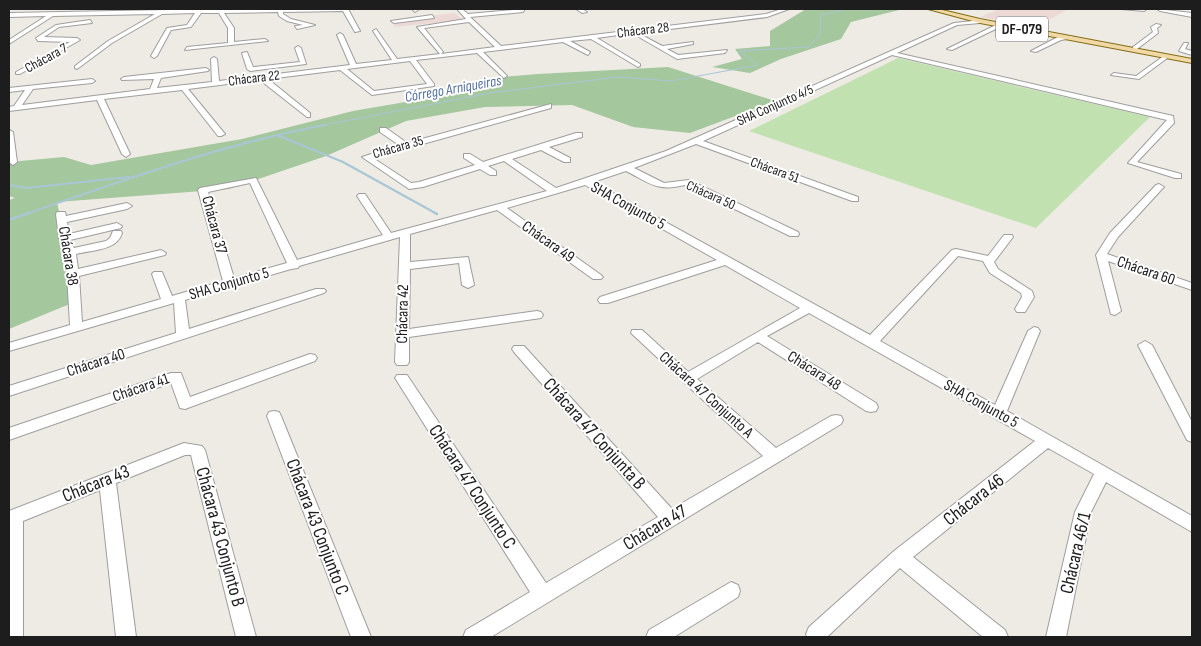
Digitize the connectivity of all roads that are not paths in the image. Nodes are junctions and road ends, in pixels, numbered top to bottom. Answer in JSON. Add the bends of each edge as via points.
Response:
{"nodes":[{"id":1,"x":31,"y":9,"type":"edge"},
{"id":2,"x":97,"y":9,"type":"edge"},
{"id":3,"x":318,"y":9,"type":"edge"},
{"id":4,"x":346,"y":9,"type":"edge"},
{"id":5,"x":459,"y":9,"type":"edge"},
{"id":6,"x":786,"y":9,"type":"edge"},
{"id":7,"x":931,"y":9,"type":"edge"},
{"id":8,"x":941,"y":9,"type":"edge"},
{"id":9,"x":1124,"y":9,"type":"edge"},
{"id":10,"x":1144,"y":9,"type":"edge"},
{"id":11,"x":1160,"y":9,"type":"edge"},
{"id":12,"x":179,"y":10,"type":"edge"},
{"id":13,"x":232,"y":10,"type":"edge"},
{"id":14,"x":262,"y":10,"type":"edge"},
{"id":15,"x":280,"y":10,"type":"junction"},
{"id":16,"x":220,"y":11,"type":"junction"},
{"id":17,"x":524,"y":11,"type":"edge"},
{"id":18,"x":127,"y":12,"type":"edge"},
{"id":19,"x":161,"y":12,"type":"junction"},
{"id":20,"x":199,"y":12,"type":"junction"},
{"id":21,"x":51,"y":14,"type":"junction"},
{"id":22,"x":90,"y":14,"type":"junction"},
{"id":23,"x":12,"y":15,"type":"edge"},
{"id":24,"x":456,"y":15,"type":"dead end"},
{"id":25,"x":1192,"y":15,"type":"edge"},
{"id":26,"x":438,"y":17,"type":"dead end"},
{"id":27,"x":468,"y":17,"type":"junction"},
{"id":28,"x":962,"y":20,"type":"junction"},
{"id":29,"x":114,"y":21,"type":"dead end"},
{"id":30,"x":394,"y":21,"type":"dead end"},
{"id":31,"x":94,"y":22,"type":"dead end"},
{"id":32,"x":1158,"y":24,"type":"dead end"},
{"id":33,"x":1000,"y":25,"type":"junction"},
{"id":34,"x":297,"y":27,"type":"dead end"},
{"id":35,"x":356,"y":31,"type":"dead end"},
{"id":36,"x":376,"y":31,"type":"dead end"},
{"id":37,"x":633,"y":32,"type":"junction"},
{"id":38,"x":340,"y":35,"type":"dead end"},
{"id":39,"x":592,"y":36,"type":"junction"},
{"id":40,"x":1059,"y":37,"type":"junction"},
{"id":41,"x":1071,"y":38,"type":"joint"},
{"id":42,"x":564,"y":40,"type":"junction"},
{"id":43,"x":265,"y":41,"type":"dead end"},
{"id":44,"x":9,"y":42,"type":"edge"},
{"id":45,"x":691,"y":43,"type":"dead end"},
{"id":46,"x":231,"y":44,"type":"junction"},
{"id":47,"x":1186,"y":44,"type":"dead end"},
{"id":48,"x":298,"y":48,"type":"dead end"},
{"id":49,"x":499,"y":48,"type":"junction"},
{"id":50,"x":661,"y":48,"type":"junction"},
{"id":51,"x":1135,"y":48,"type":"junction"},
{"id":52,"x":187,"y":49,"type":"dead end"},
{"id":53,"x":950,"y":49,"type":"dead end"},
{"id":54,"x":478,"y":50,"type":"junction"},
{"id":55,"x":725,"y":51,"type":"dead end"},
{"id":56,"x":1034,"y":51,"type":"dead end"},
{"id":57,"x":440,"y":52,"type":"dead end"},
{"id":58,"x":245,"y":53,"type":"dead end"},
{"id":59,"x":588,"y":53,"type":"dead end"},
{"id":60,"x":891,"y":53,"type":"junction"},
{"id":61,"x":1192,"y":53,"type":"edge"},
{"id":62,"x":154,"y":56,"type":"dead end"},
{"id":63,"x":1179,"y":57,"type":"edge"},
{"id":64,"x":411,"y":58,"type":"junction"},
{"id":65,"x":214,"y":59,"type":"dead end"},
{"id":66,"x":395,"y":60,"type":"junction"},
{"id":67,"x":638,"y":65,"type":"dead end"},
{"id":68,"x":276,"y":66,"type":"junction"},
{"id":69,"x":354,"y":66,"type":"junction"},
{"id":70,"x":77,"y":67,"type":"dead end"},
{"id":71,"x":340,"y":67,"type":"junction"},
{"id":72,"x":206,"y":70,"type":"dead end"},
{"id":73,"x":277,"y":75,"type":"junction"},
{"id":74,"x":1114,"y":75,"type":"dead end"},
{"id":75,"x":130,"y":76,"type":"dead end"},
{"id":76,"x":160,"y":76,"type":"junction"},
{"id":77,"x":504,"y":76,"type":"dead end"},
{"id":78,"x":261,"y":77,"type":"junction"},
{"id":79,"x":92,"y":81,"type":"dead end"},
{"id":80,"x":216,"y":83,"type":"junction"},
{"id":81,"x":9,"y":86,"type":"edge"},
{"id":82,"x":31,"y":87,"type":"junction"},
{"id":83,"x":183,"y":87,"type":"junction"},
{"id":84,"x":9,"y":90,"type":"edge"},
{"id":85,"x":154,"y":91,"type":"junction"},
{"id":86,"x":100,"y":97,"type":"junction"},
{"id":87,"x":548,"y":106,"type":"dead end"},
{"id":88,"x":12,"y":108,"type":"edge"},
{"id":89,"x":307,"y":115,"type":"dead end"},
{"id":90,"x":383,"y":130,"type":"dead end"},
{"id":91,"x":9,"y":132,"type":"edge"},
{"id":92,"x":221,"y":134,"type":"dead end"},
{"id":93,"x":579,"y":135,"type":"dead end"},
{"id":94,"x":695,"y":141,"type":"junction"},
{"id":95,"x":404,"y":145,"type":"junction"},
{"id":96,"x":542,"y":147,"type":"junction"},
{"id":97,"x":126,"y":154,"type":"dead end"},
{"id":98,"x":467,"y":156,"type":"dead end"},
{"id":99,"x":505,"y":158,"type":"junction"},
{"id":100,"x":567,"y":160,"type":"dead end"},
{"id":101,"x":13,"y":162,"type":"dead end"},
{"id":102,"x":481,"y":165,"type":"junction"},
{"id":103,"x":628,"y":168,"type":"junction"},
{"id":104,"x":493,"y":173,"type":"dead end"},
{"id":105,"x":1178,"y":176,"type":"dead end"},
{"id":106,"x":586,"y":182,"type":"junction"},
{"id":107,"x":1159,"y":187,"type":"dead end"},
{"id":108,"x":554,"y":192,"type":"junction"},
{"id":109,"x":362,"y":196,"type":"dead end"},
{"id":110,"x":855,"y":199,"type":"dead end"},
{"id":111,"x":127,"y":206,"type":"dead end"},
{"id":112,"x":499,"y":207,"type":"junction"},
{"id":113,"x":405,"y":232,"type":"junction"},
{"id":114,"x":794,"y":234,"type":"dead end"},
{"id":115,"x":389,"y":237,"type":"junction"},
{"id":116,"x":64,"y":238,"type":"junction"},
{"id":117,"x":1008,"y":238,"type":"dead end"},
{"id":118,"x":70,"y":252,"type":"junction"},
{"id":119,"x":161,"y":253,"type":"dead end"},
{"id":120,"x":1101,"y":255,"type":"junction"},
{"id":121,"x":726,"y":261,"type":"junction"},
{"id":122,"x":988,"y":261,"type":"junction"},
{"id":123,"x":294,"y":266,"type":"junction"},
{"id":124,"x":404,"y":266,"type":"junction"},
{"id":125,"x":72,"y":274,"type":"junction"},
{"id":126,"x":158,"y":274,"type":"dead end"},
{"id":127,"x":597,"y":277,"type":"dead end"},
{"id":128,"x":230,"y":284,"type":"junction"},
{"id":129,"x":468,"y":285,"type":"dead end"},
{"id":130,"x":1192,"y":287,"type":"edge"},
{"id":131,"x":320,"y":291,"type":"dead end"},
{"id":132,"x":173,"y":300,"type":"junction"},
{"id":133,"x":604,"y":300,"type":"dead end"},
{"id":134,"x":809,"y":308,"type":"junction"},
{"id":135,"x":1021,"y":309,"type":"dead end"},
{"id":136,"x":1115,"y":311,"type":"dead end"},
{"id":137,"x":537,"y":314,"type":"dead end"},
{"id":138,"x":76,"y":328,"type":"junction"},
{"id":139,"x":1034,"y":331,"type":"dead end"},
{"id":140,"x":637,"y":333,"type":"dead end"},
{"id":141,"x":404,"y":334,"type":"junction"},
{"id":142,"x":183,"y":335,"type":"junction"},
{"id":143,"x":758,"y":336,"type":"junction"},
{"id":144,"x":870,"y":342,"type":"junction"},
{"id":145,"x":1145,"y":345,"type":"dead end"},
{"id":146,"x":9,"y":347,"type":"edge"},
{"id":147,"x":519,"y":349,"type":"dead end"},
{"id":148,"x":310,"y":358,"type":"dead end"},
{"id":149,"x":402,"y":370,"type":"joint"},
{"id":150,"x":688,"y":378,"type":"junction"},
{"id":151,"x":9,"y":390,"type":"edge"},
{"id":152,"x":871,"y":407,"type":"dead end"},
{"id":153,"x":998,"y":414,"type":"junction"},
{"id":154,"x":274,"y":416,"type":"dead end"},
{"id":155,"x":836,"y":420,"type":"dead end"},
{"id":156,"x":9,"y":434,"type":"edge"},
{"id":157,"x":1192,"y":436,"type":"edge"},
{"id":158,"x":1046,"y":442,"type":"junction"},
{"id":159,"x":184,"y":450,"type":"joint"},
{"id":160,"x":775,"y":456,"type":"junction"},
{"id":161,"x":1103,"y":472,"type":"junction"},
{"id":162,"x":108,"y":480,"type":"junction"},
{"id":163,"x":12,"y":517,"type":"edge"},
{"id":164,"x":670,"y":519,"type":"junction"},
{"id":165,"x":1192,"y":525,"type":"edge"},
{"id":166,"x":900,"y":558,"type":"junction"},
{"id":167,"x":731,"y":591,"type":"dead end"},
{"id":168,"x":543,"y":596,"type":"junction"},
{"id":169,"x":816,"y":634,"type":"dead end"},
{"id":170,"x":13,"y":637,"type":"edge"},
{"id":171,"x":126,"y":637,"type":"edge"},
{"id":172,"x":246,"y":637,"type":"edge"},
{"id":173,"x":361,"y":637,"type":"edge"},
{"id":174,"x":473,"y":637,"type":"edge"},
{"id":175,"x":656,"y":637,"type":"edge"},
{"id":176,"x":998,"y":637,"type":"edge"},
{"id":177,"x":1056,"y":637,"type":"edge"}],
"edges":[{"from":1,"to":23,"type":"street"},
{"from":2,"to":22,"type":"street"},
{"from":3,"to":4,"type":"street"},
{"from":3,"to":15,"type":"street"},
{"from":4,"to":35,"type":"street"},
{"from":5,"to":27,"type":"street"},
{"from":6,"to":37,"type":"street","name":"Chácara 28","via":[[767,15]]},
{"from":7,"to":28,"type":"main road","number":"DF-079"},
{"from":8,"to":51,"type":"main road","number":"DF-079"},
{"from":9,"to":10,"type":"street"},
{"from":11,"to":25,"type":"street"},
{"from":12,"to":19,"type":"street"},
{"from":12,"to":20,"type":"street"},
{"from":13,"to":14,"type":"street"},
{"from":13,"to":16,"type":"street"},
{"from":14,"to":15,"type":"street"},
{"from":15,"to":34,"type":"street","via":[[285,18],[313,28]]},
{"from":16,"to":20,"type":"street"},
{"from":16,"to":46,"type":"street","via":[[230,28]]},
{"from":17,"to":27,"type":"street"},
{"from":18,"to":19,"type":"street"},
{"from":18,"to":22,"type":"street"},
{"from":18,"to":29,"type":"street"},
{"from":19,"to":70,"type":"street","via":[[110,42]]},
{"from":20,"to":62,"type":"street","via":[[189,26],[168,29]]},
{"from":21,"to":22,"type":"street"},
{"from":21,"to":23,"type":"street"},
{"from":21,"to":44,"type":"street"},
{"from":24,"to":27,"type":"street"},
{"from":26,"to":30,"type":"street"},
{"from":27,"to":49,"type":"street"},
{"from":27,"to":57,"type":"street","via":[[420,27]]},
{"from":28,"to":33,"type":"main road","number":"DF-079"},
{"from":28,"to":60,"type":"street","name":"SHA Conjunto 4/5"},
{"from":31,"to":81,"type":"street","name":"Chácara 7","via":[[58,26],[38,39],[77,40],[16,75]]},
{"from":32,"to":51,"type":"street","via":[[1154,27],[1156,32]]},
{"from":33,"to":40,"type":"main road","number":"DF-079"},
{"from":33,"to":53,"type":"street"},
{"from":36,"to":66,"type":"street"},
{"from":37,"to":39,"type":"street","name":"Chácara 28"},
{"from":37,"to":50,"type":"street"},
{"from":38,"to":69,"type":"street"},
{"from":39,"to":42,"type":"street","name":"Chácara 28"},
{"from":39,"to":67,"type":"street"},
{"from":40,"to":41,"type":"main road","number":"DF-079"},
{"from":40,"to":56,"type":"street"},
{"from":41,"to":63,"type":"main road","number":"DF-079"},
{"from":42,"to":49,"type":"street","name":"Chácara 28"},
{"from":42,"to":59,"type":"street"},
{"from":43,"to":46,"type":"street"},
{"from":45,"to":50,"type":"street"},
{"from":46,"to":52,"type":"street"},
{"from":47,"to":61,"type":"street","via":[[1181,50]]},
{"from":48,"to":68,"type":"street","via":[[304,63]]},
{"from":49,"to":54,"type":"street","name":"Chácara 22"},
{"from":50,"to":55,"type":"street","via":[[681,57]]},
{"from":51,"to":63,"type":"main road","number":"DF-079"},
{"from":54,"to":64,"type":"street","name":"Chácara 22"},
{"from":54,"to":77,"type":"street"},
{"from":58,"to":68,"type":"street","via":[[250,69]]},
{"from":60,"to":94,"type":"street","name":"SHA Conjunto 4/5"},
{"from":60,"to":105,"type":"street","via":[[1170,118],[1171,121],[1132,163]]},
{"from":63,"to":74,"type":"street","via":[[1137,78]]},
{"from":64,"to":66,"type":"street","name":"Chácara 22"},
{"from":64,"to":71,"type":"street","via":[[432,85],[372,93]]},
{"from":65,"to":80,"type":"street"},
{"from":66,"to":69,"type":"street","name":"Chácara 22"},
{"from":68,"to":73,"type":"street"},
{"from":69,"to":71,"type":"street","name":"Chácara 22"},
{"from":71,"to":73,"type":"street","name":"Chácara 22"},
{"from":72,"to":76,"type":"street"},
{"from":73,"to":78,"type":"street","name":"Chácara 22"},
{"from":75,"to":76,"type":"street"},
{"from":76,"to":85,"type":"street","via":[[156,78]]},
{"from":78,"to":80,"type":"street","name":"Chácara 22"},
{"from":78,"to":89,"type":"street"},
{"from":79,"to":82,"type":"street","via":[[68,80]]},
{"from":80,"to":83,"type":"street","name":"Chácara 22"},
{"from":82,"to":84,"type":"street"},
{"from":82,"to":88,"type":"street"},
{"from":83,"to":85,"type":"street","name":"Chácara 22"},
{"from":83,"to":92,"type":"street"},
{"from":85,"to":86,"type":"street","name":"Chácara 22"},
{"from":86,"to":88,"type":"street","name":"Chácara 22"},
{"from":86,"to":97,"type":"street"},
{"from":87,"to":95,"type":"street","name":"Chácara 35"},
{"from":90,"to":95,"type":"street"},
{"from":91,"to":101,"type":"street"},
{"from":93,"to":96,"type":"street","name":"Chácara 35"},
{"from":94,"to":103,"type":"street","name":"SHA Conjunto 4/5"},
{"from":94,"to":110,"type":"street","name":"Chácara 51"},
{"from":95,"to":102,"type":"street","name":"Chácara 35","via":[[366,157],[409,186]]},
{"from":96,"to":99,"type":"street","name":"Chácara 35"},
{"from":96,"to":100,"type":"street"},
{"from":98,"to":102,"type":"street"},
{"from":99,"to":102,"type":"street","name":"Chácara 35"},
{"from":99,"to":108,"type":"street"},
{"from":102,"to":104,"type":"street"},
{"from":103,"to":106,"type":"street","name":"SHA Conjunto 4/5"},
{"from":103,"to":114,"type":"street","name":"Chácara 50","via":[[666,186],[686,182]]},
{"from":106,"to":108,"type":"street","name":"SHA Conjunto 5"},
{"from":106,"to":121,"type":"street","name":"SHA Conjunto 5"},
{"from":107,"to":120,"type":"street","via":[[1114,235]]},
{"from":108,"to":112,"type":"street","name":"SHA Conjunto 5"},
{"from":109,"to":115,"type":"street"},
{"from":111,"to":116,"type":"street","name":"Chácara 38","via":[[62,217]]},
{"from":112,"to":113,"type":"street","name":"SHA Conjunto 5"},
{"from":112,"to":127,"type":"street","name":"Chácara 49"},
{"from":113,"to":115,"type":"street","name":"SHA Conjunto 5"},
{"from":113,"to":124,"type":"street","name":"Chácara 42"},
{"from":115,"to":123,"type":"street","name":"SHA Conjunto 5"},
{"from":116,"to":118,"type":"street","name":"Chácara 38"},
{"from":116,"to":118,"type":"street","via":[[117,230],[115,240],[110,243]]},
{"from":117,"to":122,"type":"street","via":[[994,258]]},
{"from":118,"to":125,"type":"street","name":"Chácara 38"},
{"from":119,"to":125,"type":"street"},
{"from":120,"to":130,"type":"street","name":"Chácara 60"},
{"from":120,"to":136,"type":"street"},
{"from":121,"to":133,"type":"street"},
{"from":121,"to":134,"type":"street","name":"SHA Conjunto 5"},
{"from":122,"to":135,"type":"street","via":[[994,271],[1026,291],[1028,297]]},
{"from":122,"to":144,"type":"street","via":[[956,252]]},
{"from":123,"to":128,"type":"street","name":"SHA Conjunto 5"},
{"from":123,"to":128,"type":"street","name":"Chácara 37","via":[[253,180],[203,190]]},
{"from":124,"to":129,"type":"street","name":"Chácara 42","via":[[464,259]]},
{"from":124,"to":141,"type":"street","name":"Chácara 42"},
{"from":125,"to":138,"type":"street","name":"Chácara 38"},
{"from":126,"to":132,"type":"street"},
{"from":128,"to":132,"type":"street","name":"SHA Conjunto 5"},
{"from":131,"to":142,"type":"street","name":"Chácara 40"},
{"from":132,"to":138,"type":"street","name":"SHA Conjunto 5"},
{"from":132,"to":142,"type":"street"},
{"from":134,"to":143,"type":"street"},
{"from":134,"to":144,"type":"street","name":"SHA Conjunto 5"},
{"from":137,"to":141,"type":"street"},
{"from":138,"to":146,"type":"street","name":"SHA Conjunto 5"},
{"from":139,"to":153,"type":"street"},
{"from":140,"to":150,"type":"street","name":"Chácara 47 Conjunto A"},
{"from":141,"to":149,"type":"street","name":"Chácara 42"},
{"from":142,"to":151,"type":"street","name":"Chácara 40"},
{"from":143,"to":150,"type":"street"},
{"from":143,"to":152,"type":"street","name":"Chácara 48"},
{"from":144,"to":153,"type":"street","name":"SHA Conjunto 5"},
{"from":145,"to":157,"type":"street"},
{"from":147,"to":164,"type":"street","name":"Chácara 47 Conjunta B"},
{"from":148,"to":156,"type":"street","name":"Chácara 41","via":[[185,404],[176,376]]},
{"from":149,"to":168,"type":"street","name":"Chácara 47 Conjunto C"},
{"from":150,"to":160,"type":"street","name":"Chácara 47 Conjunto A"},
{"from":153,"to":158,"type":"street","name":"SHA Conjunto 5"},
{"from":154,"to":173,"type":"street","name":"Chácara 43 Conjunto C"},
{"from":155,"to":160,"type":"street","name":"Chácara 47"},
{"from":158,"to":161,"type":"street","name":"SHA Conjunto 5"},
{"from":158,"to":166,"type":"street","name":"Chácara 46"},
{"from":159,"to":162,"type":"street","name":"Chácara 43"},
{"from":159,"to":172,"type":"street","name":"Chácara 43 Conjunto B","via":[[197,450]]},
{"from":160,"to":164,"type":"street","name":"Chácara 47"},
{"from":161,"to":165,"type":"street","name":"SHA Conjunto 5"},
{"from":161,"to":177,"type":"street","name":"Chácara 46/1","via":[[1083,512]]},
{"from":162,"to":163,"type":"street","name":"Chácara 43"},
{"from":162,"to":171,"type":"street"},
{"from":163,"to":170,"type":"street"},
{"from":164,"to":168,"type":"street","name":"Chácara 47"},
{"from":166,"to":169,"type":"street","name":"Chácara 46"},
{"from":166,"to":176,"type":"street"},
{"from":167,"to":175,"type":"street"},
{"from":168,"to":174,"type":"street","name":"Chácara 47"}]}
